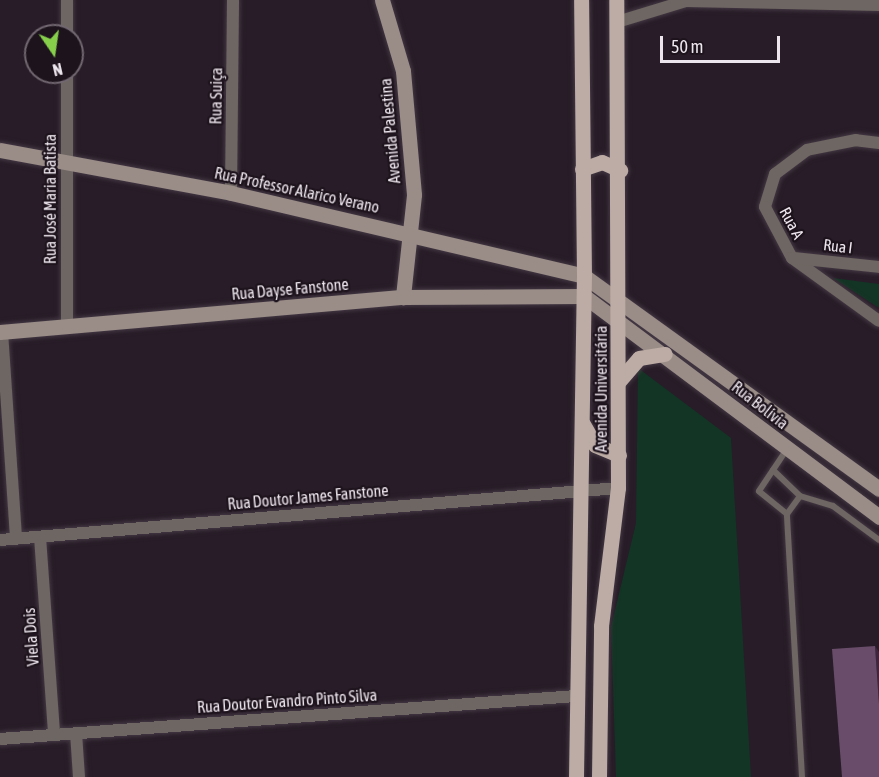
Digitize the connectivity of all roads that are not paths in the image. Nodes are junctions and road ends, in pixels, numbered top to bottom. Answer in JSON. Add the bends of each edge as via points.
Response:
{"nodes":[{"id":1,"x":68,"y":0,"type":"edge"},
{"id":2,"x":233,"y":0,"type":"edge"},
{"id":3,"x":382,"y":0,"type":"edge"},
{"id":4,"x":581,"y":0,"type":"edge"},
{"id":5,"x":616,"y":0,"type":"edge"},
{"id":6,"x":800,"y":0,"type":"edge"},
{"id":7,"x":686,"y":1,"type":"edge"},
{"id":8,"x":760,"y":1,"type":"edge"},
{"id":9,"x":864,"y":2,"type":"edge"},
{"id":10,"x":879,"y":5,"type":"edge"},
{"id":11,"x":617,"y":22,"type":"junction"},
{"id":12,"x":67,"y":24,"type":"edge"},
{"id":13,"x":67,"y":84,"type":"edge"},
{"id":14,"x":879,"y":143,"type":"edge"},
{"id":15,"x":0,"y":150,"type":"edge"},
{"id":16,"x":65,"y":163,"type":"junction"},
{"id":17,"x":582,"y":169,"type":"junction"},
{"id":18,"x":620,"y":170,"type":"junction"},
{"id":19,"x":231,"y":193,"type":"junction"},
{"id":20,"x":410,"y":234,"type":"junction"},
{"id":21,"x":792,"y":258,"type":"junction"},
{"id":22,"x":879,"y":267,"type":"edge"},
{"id":23,"x":584,"y":276,"type":"junction"},
{"id":24,"x":584,"y":296,"type":"junction"},
{"id":25,"x":404,"y":297,"type":"junction"},
{"id":26,"x":620,"y":298,"type":"junction"},
{"id":27,"x":619,"y":320,"type":"junction"},
{"id":28,"x":879,"y":321,"type":"edge"},
{"id":29,"x":67,"y":326,"type":"junction"},
{"id":30,"x":1,"y":332,"type":"edge"},
{"id":31,"x":665,"y":354,"type":"junction"},
{"id":32,"x":619,"y":381,"type":"junction"},
{"id":33,"x":582,"y":422,"type":"junction"},
{"id":34,"x":787,"y":449,"type":"junction"},
{"id":35,"x":619,"y":455,"type":"junction"},
{"id":36,"x":773,"y":470,"type":"junction"},
{"id":37,"x":618,"y":488,"type":"junction"},
{"id":38,"x":580,"y":489,"type":"junction"},
{"id":39,"x":879,"y":489,"type":"edge"},
{"id":40,"x":800,"y":496,"type":"junction"},
{"id":41,"x":787,"y":514,"type":"junction"},
{"id":42,"x":879,"y":517,"type":"edge"},
{"id":43,"x":40,"y":537,"type":"junction"},
{"id":44,"x":16,"y":539,"type":"junction"},
{"id":45,"x":0,"y":540,"type":"edge"},
{"id":46,"x":879,"y":540,"type":"edge"},
{"id":47,"x":576,"y":696,"type":"junction"},
{"id":48,"x":76,"y":733,"type":"junction"},
{"id":49,"x":54,"y":734,"type":"junction"},
{"id":50,"x":0,"y":739,"type":"edge"},
{"id":51,"x":79,"y":777,"type":"edge"},
{"id":52,"x":576,"y":777,"type":"edge"},
{"id":53,"x":599,"y":777,"type":"edge"},
{"id":54,"x":802,"y":777,"type":"edge"}],
"edges":[{"from":1,"to":12,"type":"street"},
{"from":2,"to":19,"type":"street","name":"Rua Suiça"},
{"from":3,"to":20,"type":"main road","name":"Avenida Palestina","via":[[403,71],[414,195]]},
{"from":4,"to":17,"type":"main road","name":"Avenida Universitária"},
{"from":5,"to":11,"type":"main road","name":"Avenida Universitária"},
{"from":6,"to":8,"type":"street"},
{"from":6,"to":9,"type":"street"},
{"from":7,"to":8,"type":"street"},
{"from":7,"to":11,"type":"street"},
{"from":9,"to":10,"type":"street"},
{"from":11,"to":18,"type":"main road","name":"Avenida Universitária"},
{"from":13,"to":16,"type":"street","name":"Rua José Maria Batista"},
{"from":14,"to":21,"type":"street","name":"Rua A","via":[[856,140],[807,150],[775,174],[765,207]]},
{"from":15,"to":16,"type":"main road","name":"Rua Professor Alarico Verano"},
{"from":16,"to":19,"type":"main road","name":"Rua Professor Alarico Verano"},
{"from":16,"to":29,"type":"street","name":"Rua José Maria Batista"},
{"from":17,"to":18,"type":"main road","via":[[602,162]]},
{"from":17,"to":23,"type":"main road","name":"Avenida Universitária"},
{"from":18,"to":26,"type":"main road","name":"Avenida Universitária"},
{"from":19,"to":20,"type":"main road","name":"Rua Professor Alarico Verano"},
{"from":20,"to":23,"type":"main road","name":"Rua Professor Alarico Verano"},
{"from":20,"to":25,"type":"main road","name":"Avenida Palestina"},
{"from":21,"to":22,"type":"street","name":"Rua I"},
{"from":21,"to":28,"type":"street","name":"Rua A"},
{"from":23,"to":24,"type":"main road","name":"Avenida Universitária"},
{"from":23,"to":26,"type":"main road","name":"Rua Bolívia"},
{"from":24,"to":25,"type":"main road","name":"Rua Dayse Fanstone"},
{"from":24,"to":27,"type":"main road","name":"Rua Bolívia"},
{"from":24,"to":33,"type":"main road","name":"Avenida Universitária"},
{"from":25,"to":29,"type":"main road","name":"Rua Dayse Fanstone"},
{"from":26,"to":27,"type":"main road","name":"Avenida Universitária"},
{"from":26,"to":39,"type":"main road","name":"Rua Bolívia"},
{"from":27,"to":31,"type":"main road","name":"Rua Bolívia"},
{"from":27,"to":32,"type":"main road","name":"Avenida Universitária"},
{"from":29,"to":30,"type":"main road","name":"Rua Dayse Fanstone"},
{"from":30,"to":44,"type":"street"},
{"from":31,"to":32,"type":"main road","via":[[639,358]]},
{"from":31,"to":34,"type":"main road","name":"Rua Bolívia"},
{"from":32,"to":35,"type":"main road","name":"Avenida Universitária"},
{"from":33,"to":35,"type":"main road","via":[[595,445]]},
{"from":33,"to":38,"type":"main road","name":"Avenida Universitária"},
{"from":34,"to":36,"type":"lane"},
{"from":34,"to":42,"type":"main road","name":"Rua Bolívia"},
{"from":35,"to":37,"type":"main road","name":"Avenida Universitária"},
{"from":36,"to":40,"type":"lane"},
{"from":36,"to":41,"type":"lane","via":[[759,490]]},
{"from":37,"to":38,"type":"street","name":"Rua Doutor James Fanstone"},
{"from":37,"to":53,"type":"main road","name":"Avenida Universitária","via":[[602,626]]},
{"from":38,"to":43,"type":"street","name":"Rua Doutor James Fanstone"},
{"from":38,"to":47,"type":"main road","name":"Avenida Universitária"},
{"from":40,"to":41,"type":"lane"},
{"from":40,"to":46,"type":"lane","via":[[833,506]]},
{"from":41,"to":54,"type":"lane"},
{"from":43,"to":44,"type":"street","name":"Rua Doutor James Fanstone"},
{"from":43,"to":49,"type":"street","name":"Viela Dois"},
{"from":44,"to":45,"type":"street","name":"Rua Doutor James Fanstone"},
{"from":47,"to":48,"type":"street","name":"Rua Doutor Evandro Pinto Silva"},
{"from":47,"to":52,"type":"main road","name":"Avenida Universitária"},
{"from":48,"to":49,"type":"street","name":"Rua Doutor Evandro Pinto Silva"},
{"from":48,"to":51,"type":"street"},
{"from":49,"to":50,"type":"street","name":"Rua Doutor Evandro Pinto Silva"}]}
